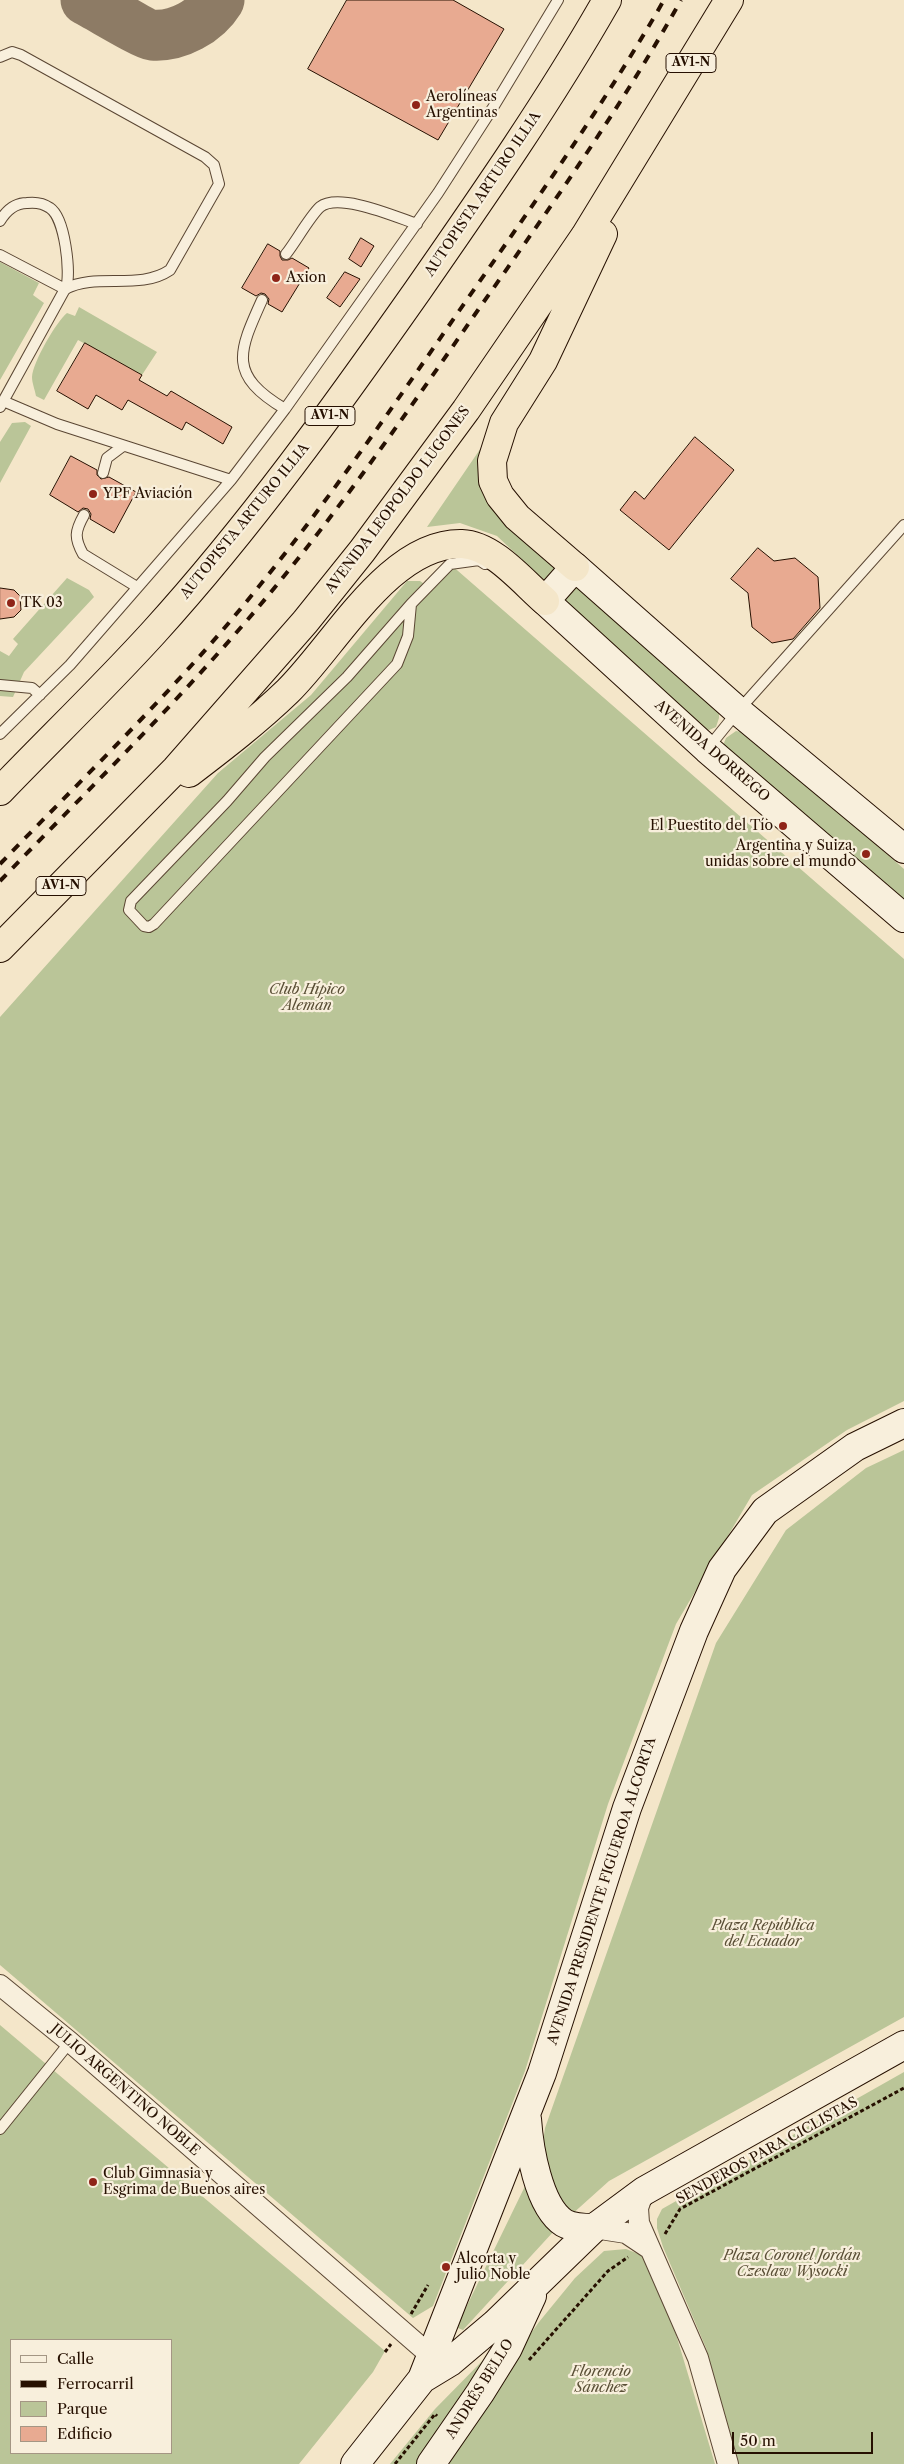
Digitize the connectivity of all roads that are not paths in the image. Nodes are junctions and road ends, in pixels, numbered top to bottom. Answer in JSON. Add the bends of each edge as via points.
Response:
{"nodes":[{"id":1,"x":558,"y":0,"type":"edge"},
{"id":2,"x":608,"y":0,"type":"edge"},
{"id":3,"x":729,"y":0,"type":"edge"},
{"id":4,"x":0,"y":57,"type":"edge"},
{"id":5,"x":654,"y":127,"type":"junction"},
{"id":6,"x":0,"y":221,"type":"edge"},
{"id":7,"x":417,"y":224,"type":"junction"},
{"id":8,"x":0,"y":254,"type":"edge"},
{"id":9,"x":286,"y":254,"type":"dead end"},
{"id":10,"x":65,"y":289,"type":"junction"},
{"id":11,"x":262,"y":300,"type":"dead end"},
{"id":12,"x":2,"y":404,"type":"edge"},
{"id":13,"x":285,"y":409,"type":"junction"},
{"id":14,"x":123,"y":446,"type":"junction"},
{"id":15,"x":102,"y":473,"type":"dead end"},
{"id":16,"x":231,"y":480,"type":"junction"},
{"id":17,"x":84,"y":515,"type":"dead end"},
{"id":18,"x":904,"y":525,"type":"edge"},
{"id":19,"x":575,"y":568,"type":"junction"},
{"id":20,"x":137,"y":587,"type":"junction"},
{"id":21,"x":545,"y":601,"type":"junction"},
{"id":22,"x":411,"y":604,"type":"junction"},
{"id":23,"x":0,"y":685,"type":"edge"},
{"id":24,"x":40,"y":695,"type":"junction"},
{"id":25,"x":738,"y":711,"type":"junction"},
{"id":26,"x":2,"y":731,"type":"edge"},
{"id":27,"x":707,"y":749,"type":"junction"},
{"id":28,"x":0,"y":791,"type":"edge"},
{"id":29,"x":122,"y":824,"type":"junction"},
{"id":30,"x":904,"y":849,"type":"edge"},
{"id":31,"x":904,"y":918,"type":"edge"},
{"id":32,"x":0,"y":948,"type":"edge"},
{"id":33,"x":904,"y":1423,"type":"edge"},
{"id":34,"x":0,"y":1985,"type":"edge"},
{"id":35,"x":70,"y":2042,"type":"junction"},
{"id":36,"x":904,"y":2045,"type":"edge"},
{"id":37,"x":527,"y":2113,"type":"junction"},
{"id":38,"x":0,"y":2129,"type":"edge"},
{"id":39,"x":644,"y":2191,"type":"junction"},
{"id":40,"x":594,"y":2228,"type":"junction"},
{"id":41,"x":650,"y":2249,"type":"junction"},
{"id":42,"x":537,"y":2285,"type":"junction"},
{"id":43,"x":426,"y":2367,"type":"junction"},
{"id":44,"x":355,"y":2464,"type":"edge"},
{"id":45,"x":431,"y":2464,"type":"edge"},
{"id":46,"x":728,"y":2464,"type":"edge"}],
"edges":[{"from":1,"to":7,"type":"lane"},
{"from":2,"to":28,"type":"highway","name":"AUTOPISTA ARTURO ILLIA","number":"AV1-N","via":[[493,183],[329,417],[280,481],[154,632]]},
{"from":3,"to":5,"type":"highway","name":"AVENIDA LEOPOLDO LUGONES","number":"AV1-N"},
{"from":4,"to":10,"type":"lane","via":[[12,52],[21,55],[205,157],[214,165],[218,176],[219,184],[170,270],[160,277],[84,283]]},
{"from":5,"to":19,"type":"highway","via":[[543,361],[504,423],[492,461],[493,481],[500,496],[517,517]]},
{"from":5,"to":29,"type":"highway","name":"AVENIDA LEOPOLDO LUGONES","number":"AV1-N","via":[[516,339],[362,550],[305,622],[176,769]]},
{"from":6,"to":10,"type":"lane","via":[[11,208],[25,203],[40,203],[51,208],[58,219],[68,264],[69,278]]},
{"from":7,"to":9,"type":"lane","via":[[352,203],[333,201],[320,207]]},
{"from":7,"to":13,"type":"lane"},
{"from":8,"to":10,"type":"lane"},
{"from":10,"to":12,"type":"lane"},
{"from":11,"to":13,"type":"lane","via":[[241,356],[242,367],[248,377]]},
{"from":12,"to":14,"type":"lane"},
{"from":13,"to":16,"type":"lane"},
{"from":14,"to":15,"type":"lane","via":[[107,458]]},
{"from":14,"to":16,"type":"lane"},
{"from":16,"to":20,"type":"lane"},
{"from":17,"to":20,"type":"lane","via":[[76,529],[83,554]]},
{"from":18,"to":25,"type":"lane"},
{"from":19,"to":21,"type":"main road"},
{"from":19,"to":25,"type":"main road"},
{"from":20,"to":24,"type":"lane"},
{"from":21,"to":27,"type":"main road","name":"AVENIDA DORREGO"},
{"from":21,"to":29,"type":"highway","via":[[484,549],[464,544],[440,545],[421,554],[379,585],[304,674],[249,726]]},
{"from":22,"to":22,"type":"lane","via":[[347,677],[265,757],[131,901],[129,910],[144,926],[154,924],[397,664],[408,636]]},
{"from":22,"to":27,"type":"lane","via":[[450,564],[479,560],[498,573],[696,752],[700,754]]},
{"from":23,"to":24,"type":"lane","via":[[32,688]]},
{"from":24,"to":26,"type":"lane"},
{"from":25,"to":27,"type":"lane"},
{"from":25,"to":30,"type":"main road"},
{"from":27,"to":31,"type":"main road","name":"AVENIDA DORREGO"},
{"from":29,"to":32,"type":"highway","name":"AVENIDA LEOPOLDO LUGONES","number":"AV1-N"},
{"from":33,"to":37,"type":"main road","name":"AVENIDA PRESIDENTE FIGUEROA ALCORTA","via":[[855,1447],[765,1511],[722,1569],[694,1630],[627,1808]]},
{"from":34,"to":35,"type":"street","name":"JULIO ARGENTINO NOBLE"},
{"from":35,"to":38,"type":"lane"},
{"from":35,"to":43,"type":"street","name":"JULIO ARGENTINO NOBLE"},
{"from":36,"to":39,"type":"main road","name":"AVENIDA PRESIDENTE FIGUEROA ALCORTA"},
{"from":37,"to":40,"type":"main road","via":[[529,2150],[549,2204],[564,2222],[579,2228]]},
{"from":37,"to":43,"type":"main road","name":"AVENIDA PRESIDENTE FIGUEROA ALCORTA"},
{"from":39,"to":40,"type":"main road","name":"AVENIDA PRESIDENTE FIGUEROA ALCORTA"},
{"from":39,"to":41,"type":"street","via":[[638,2208],[639,2223]]},
{"from":40,"to":41,"type":"street","via":[[626,2233]]},
{"from":40,"to":42,"type":"main road","name":"AVENIDA PRESIDENTE FIGUEROA ALCORTA"},
{"from":41,"to":46,"type":"street","via":[[698,2358]]},
{"from":42,"to":43,"type":"main road","name":"AVENIDA PRESIDENTE FIGUEROA ALCORTA","via":[[450,2362]]},
{"from":42,"to":45,"type":"main road","name":"ANDRÉS BELLO","via":[[508,2348]]},
{"from":43,"to":44,"type":"main road","name":"AVENIDA PRESIDENTE FIGUEROA ALCORTA"}]}
